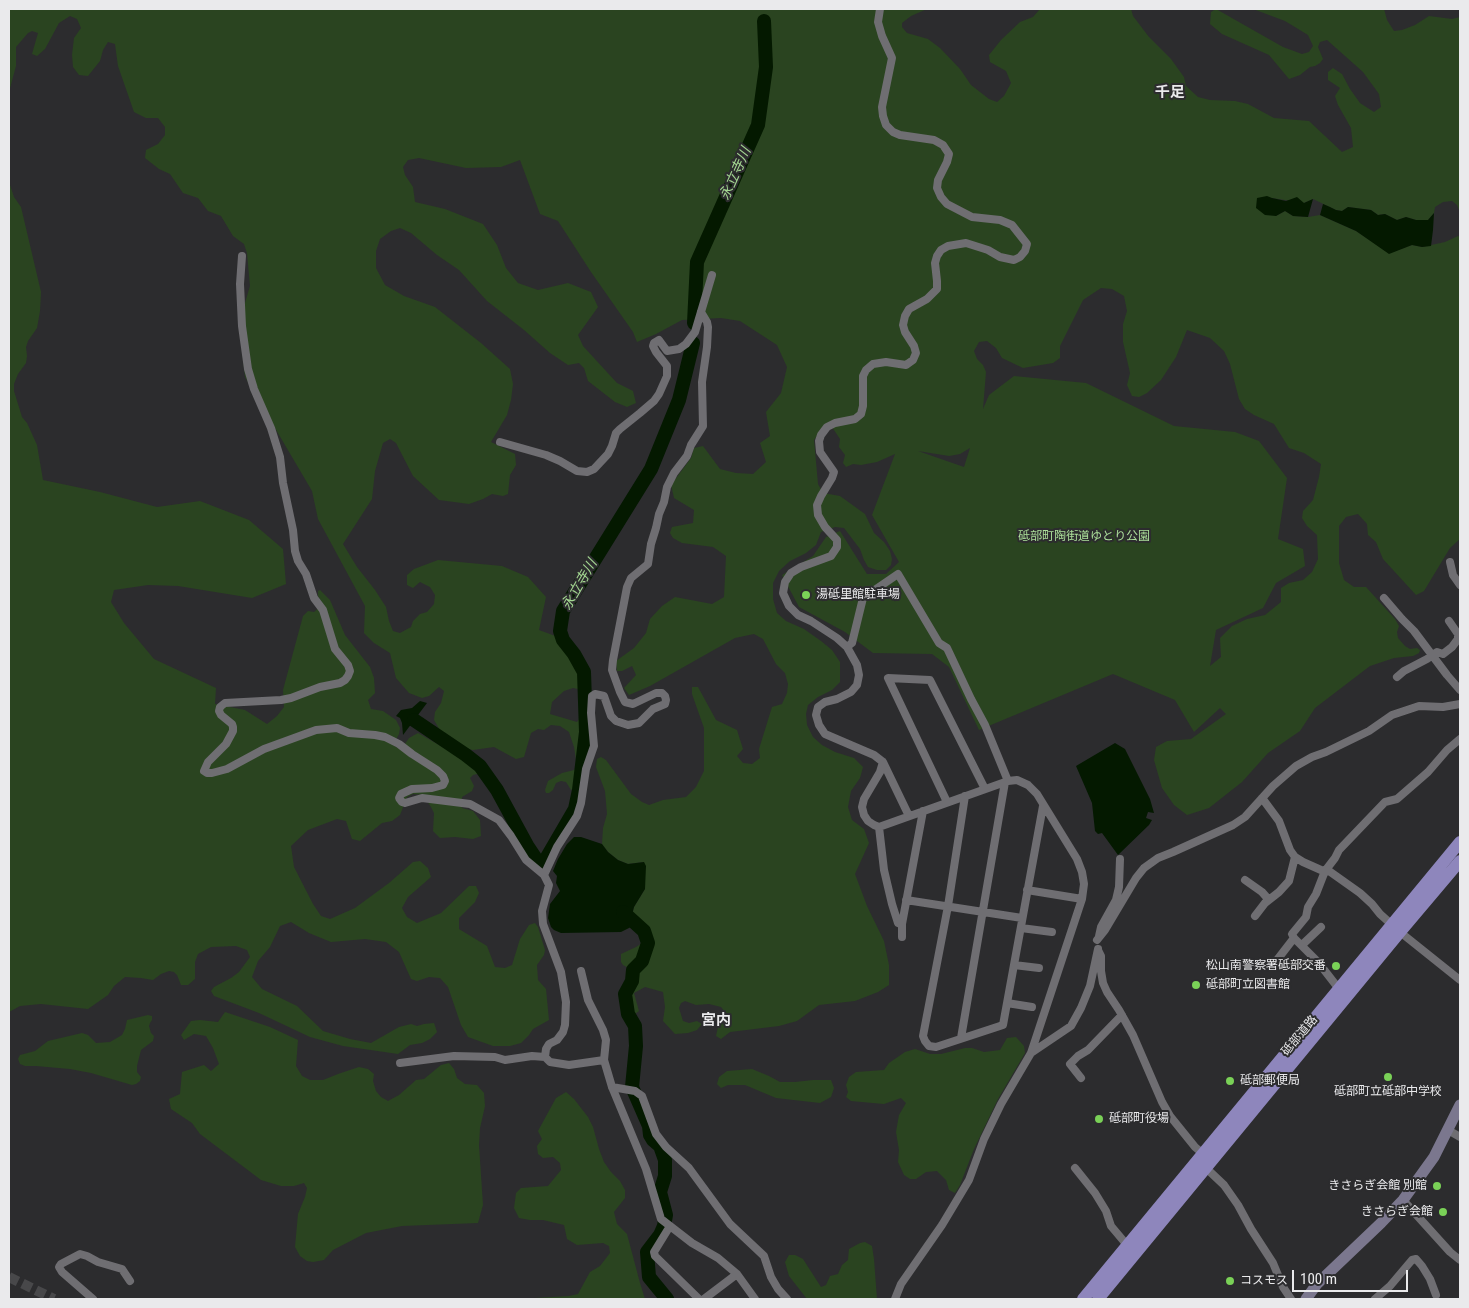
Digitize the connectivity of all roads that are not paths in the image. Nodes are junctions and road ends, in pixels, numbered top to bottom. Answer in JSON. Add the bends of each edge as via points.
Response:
{"nodes":[{"id":1,"x":880,"y":9,"type":"edge"},
{"id":2,"x":242,"y":256,"type":"dead end"},
{"id":3,"x":712,"y":275,"type":"dead end"},
{"id":4,"x":701,"y":312,"type":"junction"},
{"id":5,"x":500,"y":442,"type":"dead end"},
{"id":6,"x":1450,"y":562,"type":"dead end"},
{"id":7,"x":1460,"y":585,"type":"edge"},
{"id":8,"x":1384,"y":598,"type":"dead end"},
{"id":9,"x":1449,"y":622,"type":"dead end"},
{"id":10,"x":1460,"y":641,"type":"edge"},
{"id":11,"x":847,"y":647,"type":"junction"},
{"id":12,"x":1433,"y":655,"type":"junction"},
{"id":13,"x":1439,"y":664,"type":"junction"},
{"id":14,"x":1397,"y":678,"type":"dead end"},
{"id":15,"x":1460,"y":690,"type":"edge"},
{"id":16,"x":1460,"y":704,"type":"edge"},
{"id":17,"x":1460,"y":739,"type":"edge"},
{"id":18,"x":882,"y":762,"type":"junction"},
{"id":19,"x":1006,"y":781,"type":"junction"},
{"id":20,"x":984,"y":789,"type":"junction"},
{"id":21,"x":965,"y":796,"type":"junction"},
{"id":22,"x":1262,"y":798,"type":"junction"},
{"id":23,"x":947,"y":802,"type":"junction"},
{"id":24,"x":1042,"y":806,"type":"junction"},
{"id":25,"x":923,"y":811,"type":"junction"},
{"id":26,"x":909,"y":816,"type":"junction"},
{"id":27,"x":879,"y":827,"type":"junction"},
{"id":28,"x":1460,"y":842,"type":"edge"},
{"id":29,"x":1295,"y":857,"type":"junction"},
{"id":30,"x":1120,"y":859,"type":"dead end"},
{"id":31,"x":1458,"y":868,"type":"edge"},
{"id":32,"x":1325,"y":871,"type":"junction"},
{"id":33,"x":544,"y":875,"type":"junction"},
{"id":34,"x":1245,"y":880,"type":"dead end"},
{"id":35,"x":1027,"y":890,"type":"junction"},
{"id":36,"x":1082,"y":899,"type":"junction"},
{"id":37,"x":906,"y":900,"type":"junction"},
{"id":38,"x":1269,"y":900,"type":"junction"},
{"id":39,"x":948,"y":906,"type":"junction"},
{"id":40,"x":983,"y":912,"type":"junction"},
{"id":41,"x":1256,"y":916,"type":"dead end"},
{"id":42,"x":1022,"y":918,"type":"junction"},
{"id":43,"x":902,"y":924,"type":"junction"},
{"id":44,"x":1321,"y":927,"type":"dead end"},
{"id":45,"x":1020,"y":928,"type":"junction"},
{"id":46,"x":1396,"y":929,"type":"junction"},
{"id":47,"x":1052,"y":932,"type":"dead end"},
{"id":48,"x":902,"y":937,"type":"dead end"},
{"id":49,"x":1294,"y":938,"type":"junction"},
{"id":50,"x":1098,"y":940,"type":"junction"},
{"id":51,"x":1302,"y":945,"type":"junction"},
{"id":52,"x":1098,"y":950,"type":"junction"},
{"id":53,"x":1277,"y":960,"type":"dead end"},
{"id":54,"x":1014,"y":965,"type":"junction"},
{"id":55,"x":1039,"y":968,"type":"dead end"},
{"id":56,"x":581,"y":971,"type":"dead end"},
{"id":57,"x":1460,"y":980,"type":"edge"},
{"id":58,"x":1339,"y":989,"type":"junction"},
{"id":59,"x":1007,"y":1003,"type":"junction"},
{"id":60,"x":1032,"y":1006,"type":"dead end"},
{"id":61,"x":1122,"y":1015,"type":"junction"},
{"id":62,"x":962,"y":1038,"type":"junction"},
{"id":63,"x":1031,"y":1054,"type":"junction"},
{"id":64,"x":545,"y":1057,"type":"junction"},
{"id":65,"x":604,"y":1060,"type":"junction"},
{"id":66,"x":400,"y":1063,"type":"dead end"},
{"id":67,"x":1081,"y":1078,"type":"dead end"},
{"id":68,"x":612,"y":1087,"type":"junction"},
{"id":69,"x":1460,"y":1105,"type":"edge"},
{"id":70,"x":1448,"y":1130,"type":"junction"},
{"id":71,"x":1460,"y":1137,"type":"edge"},
{"id":72,"x":1202,"y":1153,"type":"junction"},
{"id":73,"x":1075,"y":1168,"type":"dead end"},
{"id":74,"x":1206,"y":1168,"type":"junction"},
{"id":75,"x":1402,"y":1200,"type":"junction"},
{"id":76,"x":666,"y":1223,"type":"junction"},
{"id":77,"x":1127,"y":1245,"type":"junction"},
{"id":78,"x":1460,"y":1260,"type":"edge"},
{"id":79,"x":737,"y":1274,"type":"junction"},
{"id":80,"x":130,"y":1281,"type":"dead end"},
{"id":81,"x":1436,"y":1295,"type":"dead end"},
{"id":82,"x":93,"y":1299,"type":"edge"},
{"id":83,"x":699,"y":1299,"type":"edge"},
{"id":84,"x":704,"y":1299,"type":"edge"},
{"id":85,"x":755,"y":1299,"type":"edge"},
{"id":86,"x":787,"y":1299,"type":"edge"},
{"id":87,"x":895,"y":1299,"type":"edge"},
{"id":88,"x":1083,"y":1299,"type":"edge"},
{"id":89,"x":1098,"y":1299,"type":"edge"},
{"id":90,"x":1291,"y":1299,"type":"edge"},
{"id":91,"x":1306,"y":1299,"type":"edge"},
{"id":92,"x":1375,"y":1299,"type":"edge"}],
"edges":[{"from":1,"to":11,"type":"street","via":[[878,22],[892,58],[882,107],[886,125],[900,136],[943,144],[949,154],[937,188],[947,204],[972,217],[1000,220],[1012,225],[1026,244],[1025,251],[1014,260],[966,243],[941,250],[935,263],[937,289],[904,316],[905,332],[916,353],[913,360],[906,365],[873,364],[863,376],[861,414],[855,419],[827,427],[821,435],[820,452],[834,472],[817,505],[818,515],[837,540],[837,547],[831,556],[791,573],[783,593],[798,615]]},
{"from":2,"to":33,"type":"street","via":[[242,326],[248,369],[280,457],[295,551],[322,610],[335,649],[350,671],[340,683],[291,698],[220,706],[219,711],[232,724],[233,731],[204,770],[212,773],[227,769],[264,749],[316,730],[337,728],[385,738],[437,770],[445,781],[443,785],[412,789],[401,794],[402,802],[422,798],[476,807],[499,820],[526,860]]},
{"from":3,"to":4,"type":"street"},
{"from":4,"to":5,"type":"street","via":[[695,332],[679,349],[667,351],[659,340],[654,343],[656,352],[667,366],[664,384],[654,401],[616,433],[608,454],[594,469],[577,471],[546,455]]},
{"from":4,"to":33,"type":"street","via":[[708,327],[702,382],[703,426],[667,487],[648,564],[630,578],[612,670],[625,702],[633,704],[662,693],[665,704],[653,708],[639,723],[628,725],[611,716],[604,696],[592,696],[594,746],[581,803]]},
{"from":6,"to":7,"type":"street"},
{"from":8,"to":12,"type":"street"},
{"from":9,"to":12,"type":"street","via":[[1458,634],[1458,640],[1443,654],[1437,652]]},
{"from":10,"to":13,"type":"street"},
{"from":11,"to":18,"type":"street","via":[[857,665],[857,685],[851,692],[818,707],[816,716],[825,734],[874,755]]},
{"from":11,"to":19,"type":"street","via":[[852,643],[863,598],[898,574],[939,643],[948,648],[985,725]]},
{"from":12,"to":13,"type":"street"},
{"from":12,"to":14,"type":"street"},
{"from":13,"to":15,"type":"street"},
{"from":16,"to":22,"type":"street","via":[[1419,706],[1392,715],[1369,731],[1296,766]]},
{"from":17,"to":32,"type":"street","via":[[1397,799],[1385,802],[1339,850]]},
{"from":18,"to":26,"type":"street"},
{"from":18,"to":27,"type":"street","via":[[862,807],[868,821]]},
{"from":19,"to":20,"type":"street"},
{"from":19,"to":24,"type":"street","via":[[1017,780],[1028,785]]},
{"from":19,"to":40,"type":"street"},
{"from":20,"to":21,"type":"street"},
{"from":20,"to":23,"type":"street","via":[[930,680],[888,678]]},
{"from":21,"to":23,"type":"street"},
{"from":21,"to":39,"type":"street"},
{"from":22,"to":29,"type":"street","via":[[1279,821]]},
{"from":22,"to":50,"type":"street","via":[[1233,825],[1158,858],[1144,868]]},
{"from":23,"to":25,"type":"street"},
{"from":24,"to":35,"type":"street"},
{"from":24,"to":36,"type":"street","via":[[1082,872]]},
{"from":25,"to":26,"type":"street"},
{"from":25,"to":37,"type":"street"},
{"from":26,"to":27,"type":"street"},
{"from":27,"to":43,"type":"street","via":[[892,904],[898,923]]},
{"from":28,"to":46,"type":"highway","name":"砥部道路"},
{"from":29,"to":32,"type":"street"},
{"from":29,"to":38,"type":"street","via":[[1289,882]]},
{"from":30,"to":50,"type":"street","via":[[1116,900],[1101,927]]},
{"from":31,"to":46,"type":"highway","name":"砥部道路"},
{"from":32,"to":46,"type":"street","via":[[1360,893]]},
{"from":32,"to":49,"type":"street","via":[[1306,917],[1292,934]]},
{"from":33,"to":64,"type":"street","via":[[549,885],[542,911],[543,924],[561,972],[566,1002],[563,1032],[549,1044]]},
{"from":34,"to":38,"type":"street"},
{"from":35,"to":36,"type":"street"},
{"from":35,"to":42,"type":"street"},
{"from":36,"to":63,"type":"street"},
{"from":37,"to":39,"type":"street"},
{"from":37,"to":43,"type":"street"},
{"from":38,"to":41,"type":"street"},
{"from":39,"to":40,"type":"street"},
{"from":39,"to":62,"type":"street","via":[[923,1036],[929,1046],[936,1047]]},
{"from":40,"to":42,"type":"street"},
{"from":40,"to":62,"type":"street"},
{"from":42,"to":45,"type":"street"},
{"from":43,"to":48,"type":"street"},
{"from":44,"to":51,"type":"street"},
{"from":45,"to":47,"type":"street"},
{"from":45,"to":54,"type":"street"},
{"from":46,"to":57,"type":"street"},
{"from":46,"to":58,"type":"highway","name":"砥部道路"},
{"from":46,"to":74,"type":"highway","name":"砥部道路"},
{"from":49,"to":51,"type":"street"},
{"from":49,"to":53,"type":"street"},
{"from":50,"to":52,"type":"street"},
{"from":51,"to":58,"type":"street"},
{"from":52,"to":61,"type":"street","via":[[1103,983]]},
{"from":52,"to":63,"type":"street","via":[[1090,986],[1071,1026]]},
{"from":54,"to":55,"type":"street"},
{"from":54,"to":59,"type":"street"},
{"from":56,"to":65,"type":"street","via":[[588,1000],[606,1040]]},
{"from":58,"to":72,"type":"highway","name":"砥部道路"},
{"from":59,"to":60,"type":"street"},
{"from":59,"to":62,"type":"street","via":[[1003,1025]]},
{"from":61,"to":67,"type":"street","via":[[1070,1064]]},
{"from":61,"to":72,"type":"street","via":[[1170,1116]]},
{"from":63,"to":87,"type":"street","via":[[1001,1104],[969,1180],[901,1284]]},
{"from":64,"to":65,"type":"street","via":[[550,1062],[569,1065]]},
{"from":64,"to":66,"type":"street","via":[[505,1060],[454,1056]]},
{"from":65,"to":68,"type":"street"},
{"from":68,"to":76,"type":"street"},
{"from":68,"to":86,"type":"street","via":[[635,1091],[642,1096],[656,1134],[689,1168],[730,1224],[764,1256],[771,1277]]},
{"from":69,"to":70,"type":"main road"},
{"from":70,"to":71,"type":"street"},
{"from":70,"to":75,"type":"main road","via":[[1434,1157]]},
{"from":72,"to":74,"type":"street"},
{"from":72,"to":77,"type":"highway","name":"砥部道路"},
{"from":73,"to":77,"type":"street","via":[[1099,1199],[1111,1226]]},
{"from":74,"to":89,"type":"highway","name":"砥部道路"},
{"from":74,"to":90,"type":"street","via":[[1238,1205]]},
{"from":75,"to":78,"type":"street"},
{"from":75,"to":91,"type":"main road","via":[[1317,1284]]},
{"from":76,"to":79,"type":"street"},
{"from":76,"to":83,"type":"street","via":[[655,1256]]},
{"from":77,"to":88,"type":"highway","name":"砥部道路"},
{"from":79,"to":84,"type":"street"},
{"from":79,"to":85,"type":"street"},
{"from":80,"to":82,"type":"street","via":[[122,1269],[80,1254],[61,1264],[62,1272]]},
{"from":81,"to":92,"type":"street","via":[[1430,1279],[1416,1259]]}]}
